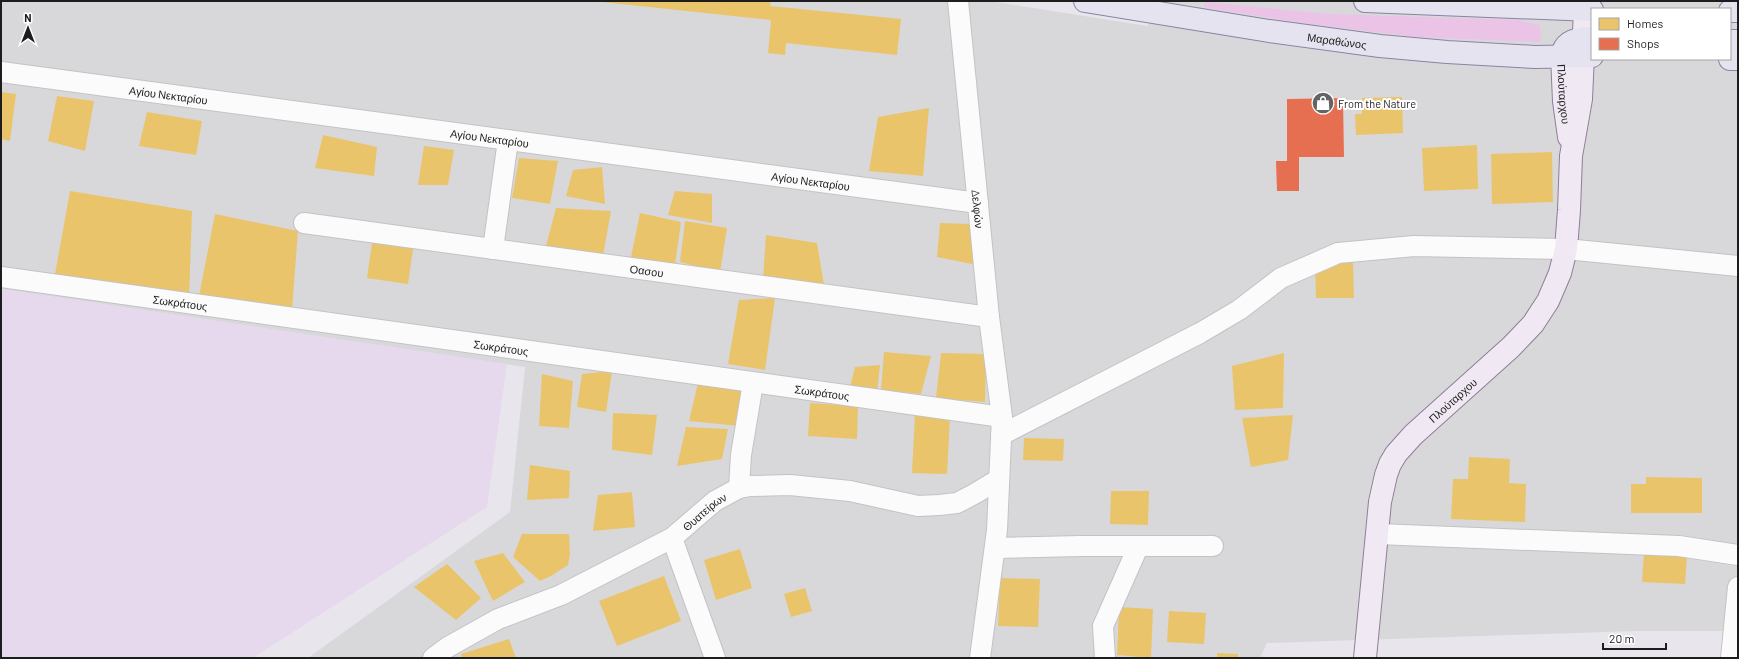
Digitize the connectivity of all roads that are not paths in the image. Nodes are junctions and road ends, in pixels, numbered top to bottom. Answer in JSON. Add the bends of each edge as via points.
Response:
{"nodes":[{"id":1,"x":958,"y":1,"type":"edge"},
{"id":2,"x":1085,"y":1,"type":"edge"},
{"id":3,"x":1365,"y":1,"type":"edge"},
{"id":4,"x":1467,"y":3,"type":"edge"},
{"id":5,"x":1589,"y":10,"type":"edge"},
{"id":6,"x":1588,"y":47,"type":"edge"},
{"id":7,"x":1562,"y":56,"type":"junction"},
{"id":8,"x":1,"y":72,"type":"edge"},
{"id":9,"x":508,"y":140,"type":"junction"},
{"id":10,"x":1571,"y":156,"type":"junction"},
{"id":11,"x":978,"y":203,"type":"junction"},
{"id":12,"x":304,"y":223,"type":"dead end"},
{"id":13,"x":493,"y":249,"type":"junction"},
{"id":14,"x":1566,"y":249,"type":"junction"},
{"id":15,"x":1738,"y":266,"type":"edge"},
{"id":16,"x":1,"y":277,"type":"edge"},
{"id":17,"x":989,"y":317,"type":"junction"},
{"id":18,"x":753,"y":383,"type":"junction"},
{"id":19,"x":1001,"y":426,"type":"junction"},
{"id":20,"x":999,"y":479,"type":"junction"},
{"id":21,"x":738,"y":488,"type":"junction"},
{"id":22,"x":1378,"y":534,"type":"junction"},
{"id":23,"x":672,"y":538,"type":"junction"},
{"id":24,"x":1213,"y":546,"type":"dead end"},
{"id":25,"x":1138,"y":547,"type":"junction"},
{"id":26,"x":995,"y":548,"type":"junction"},
{"id":27,"x":1738,"y":555,"type":"edge"},
{"id":28,"x":1738,"y":587,"type":"edge"},
{"id":29,"x":444,"y":654,"type":"edge"},
{"id":30,"x":715,"y":658,"type":"edge"},
{"id":31,"x":980,"y":658,"type":"edge"},
{"id":32,"x":1105,"y":658,"type":"edge"},
{"id":33,"x":1366,"y":658,"type":"edge"},
{"id":34,"x":1731,"y":658,"type":"edge"}],
"edges":[{"from":1,"to":11,"type":"street","name":"Δελφών"},
{"from":2,"to":7,"type":"main road","name":"Μαραθώνος","via":[[1380,46],[1535,57]]},
{"from":3,"to":4,"type":"main road"},
{"from":4,"to":5,"type":"main road"},
{"from":5,"to":6,"type":"street","name":"Πλούταρχου"},
{"from":6,"to":7,"type":"main road","name":"Μαραθώνος"},
{"from":6,"to":10,"type":"street","name":"Πλούταρχου"},
{"from":7,"to":10,"type":"street","name":"Πλούταρχου","via":[[1564,101]]},
{"from":8,"to":9,"type":"street","name":"Αγίου Νεκταρίου"},
{"from":9,"to":11,"type":"street","name":"Αγίου Νεκταρίου"},
{"from":9,"to":13,"type":"street"},
{"from":10,"to":14,"type":"street","name":"Πλούταρχου"},
{"from":11,"to":17,"type":"street","name":"Δελφών"},
{"from":12,"to":13,"type":"street","name":"Οασου"},
{"from":13,"to":17,"type":"street","name":"Οασου"},
{"from":14,"to":15,"type":"street"},
{"from":14,"to":19,"type":"street","via":[[1414,246],[1338,253],[1281,278],[1239,310],[1200,333]]},
{"from":14,"to":22,"type":"street","name":"Πλούταρχου","via":[[1554,289],[1533,324],[1413,435],[1396,454],[1382,487]]},
{"from":16,"to":18,"type":"street","name":"Σωκράτους"},
{"from":17,"to":19,"type":"street","name":"Δελφών"},
{"from":18,"to":19,"type":"street","name":"Σωκράτους"},
{"from":18,"to":21,"type":"street"},
{"from":19,"to":20,"type":"street","name":"Δελφών"},
{"from":20,"to":21,"type":"street","name":"Θυατείρων","via":[[957,503],[918,506],[850,491],[790,485]]},
{"from":20,"to":26,"type":"street","name":"Δελφών"},
{"from":21,"to":23,"type":"street","name":"Θυατείρων","via":[[715,501]]},
{"from":22,"to":27,"type":"street","via":[[1679,546]]},
{"from":22,"to":33,"type":"street","name":"Πλούταρχου"},
{"from":23,"to":29,"type":"street","name":"Θυατείρων","via":[[561,595],[498,619]]},
{"from":23,"to":30,"type":"street"},
{"from":24,"to":25,"type":"street"},
{"from":25,"to":26,"type":"street"},
{"from":25,"to":32,"type":"street","via":[[1103,626]]},
{"from":26,"to":31,"type":"street","name":"Δελφών"},
{"from":28,"to":34,"type":"street"}]}
